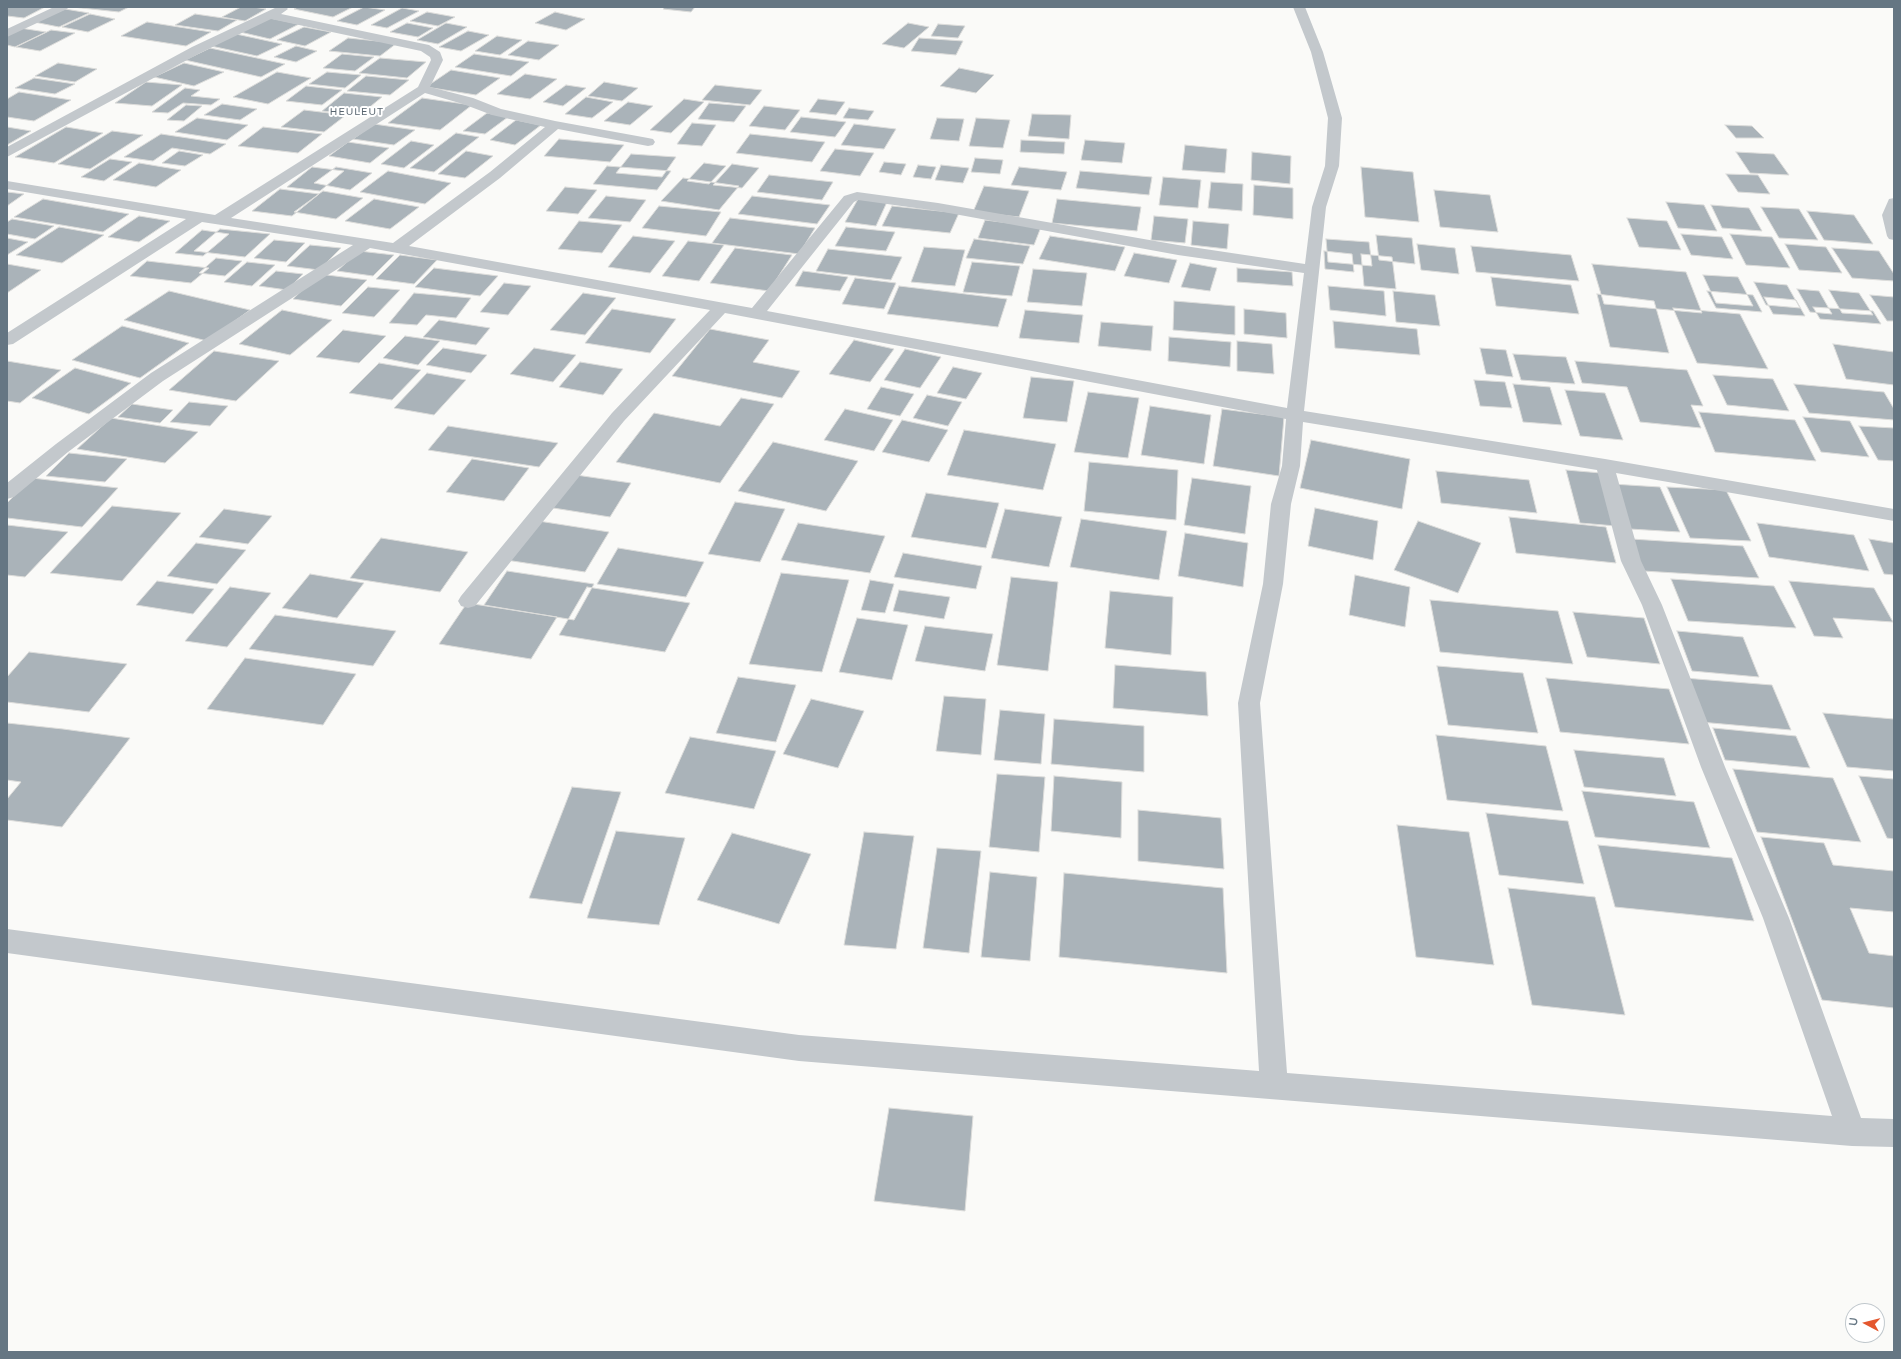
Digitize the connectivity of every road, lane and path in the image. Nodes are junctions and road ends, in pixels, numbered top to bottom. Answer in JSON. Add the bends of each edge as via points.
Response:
{"nodes":[{"id":1,"x":63,"y":7,"type":"edge"},
{"id":2,"x":287,"y":7,"type":"edge"},
{"id":3,"x":1299,"y":7,"type":"edge"},
{"id":4,"x":269,"y":15,"type":"junction"},
{"id":5,"x":7,"y":33,"type":"edge"},
{"id":6,"x":423,"y":88,"type":"junction"},
{"id":7,"x":555,"y":125,"type":"junction"},
{"id":8,"x":648,"y":142,"type":"dead end"},
{"id":9,"x":7,"y":153,"type":"edge"},
{"id":10,"x":7,"y":185,"type":"edge"},
{"id":11,"x":1894,"y":202,"type":"edge"},
{"id":12,"x":200,"y":218,"type":"junction"},
{"id":13,"x":217,"y":220,"type":"junction"},
{"id":14,"x":1894,"y":236,"type":"edge"},
{"id":15,"x":367,"y":243,"type":"junction"},
{"id":16,"x":396,"y":248,"type":"junction"},
{"id":17,"x":1312,"y":270,"type":"junction"},
{"id":18,"x":721,"y":307,"type":"junction"},
{"id":19,"x":756,"y":314,"type":"junction"},
{"id":20,"x":7,"y":340,"type":"edge"},
{"id":21,"x":1295,"y":416,"type":"junction"},
{"id":22,"x":1605,"y":465,"type":"junction"},
{"id":23,"x":7,"y":493,"type":"edge"},
{"id":24,"x":1894,"y":515,"type":"edge"},
{"id":25,"x":468,"y":601,"type":"dead end"},
{"id":26,"x":7,"y":942,"type":"edge"},
{"id":27,"x":1274,"y":1086,"type":"junction"},
{"id":28,"x":1852,"y":1132,"type":"junction"},
{"id":29,"x":1894,"y":1133,"type":"edge"}],
"edges":[{"from":1,"to":5,"type":"street"},
{"from":2,"to":4,"type":"street"},
{"from":3,"to":17,"type":"street","via":[[1317,52],[1335,118],[1332,166],[1319,207]]},
{"from":4,"to":6,"type":"street","via":[[425,48],[436,55],[437,60]]},
{"from":4,"to":9,"type":"street","via":[[196,50]]},
{"from":6,"to":7,"type":"street","via":[[497,112]]},
{"from":6,"to":13,"type":"street"},
{"from":7,"to":8,"type":"street"},
{"from":7,"to":16,"type":"street","via":[[495,175]]},
{"from":10,"to":12,"type":"street"},
{"from":11,"to":14,"type":"street","via":[[1889,215]]},
{"from":12,"to":13,"type":"street"},
{"from":12,"to":20,"type":"street"},
{"from":13,"to":15,"type":"street"},
{"from":15,"to":16,"type":"street"},
{"from":15,"to":23,"type":"street","via":[[157,377]]},
{"from":16,"to":18,"type":"street"},
{"from":17,"to":19,"type":"street","via":[[1178,250],[938,207],[857,196],[849,199]]},
{"from":17,"to":21,"type":"street"},
{"from":18,"to":19,"type":"street"},
{"from":18,"to":25,"type":"street","via":[[618,417]]},
{"from":19,"to":21,"type":"street"},
{"from":21,"to":22,"type":"street"},
{"from":21,"to":27,"type":"street","via":[[1291,466],[1281,504],[1273,584],[1249,703]]},
{"from":22,"to":24,"type":"street"},
{"from":22,"to":28,"type":"street","via":[[1631,560],[1652,605],[1713,767],[1776,918]]},
{"from":26,"to":27,"type":"street","via":[[799,1048]]},
{"from":27,"to":28,"type":"street"},
{"from":28,"to":29,"type":"street"}]}
